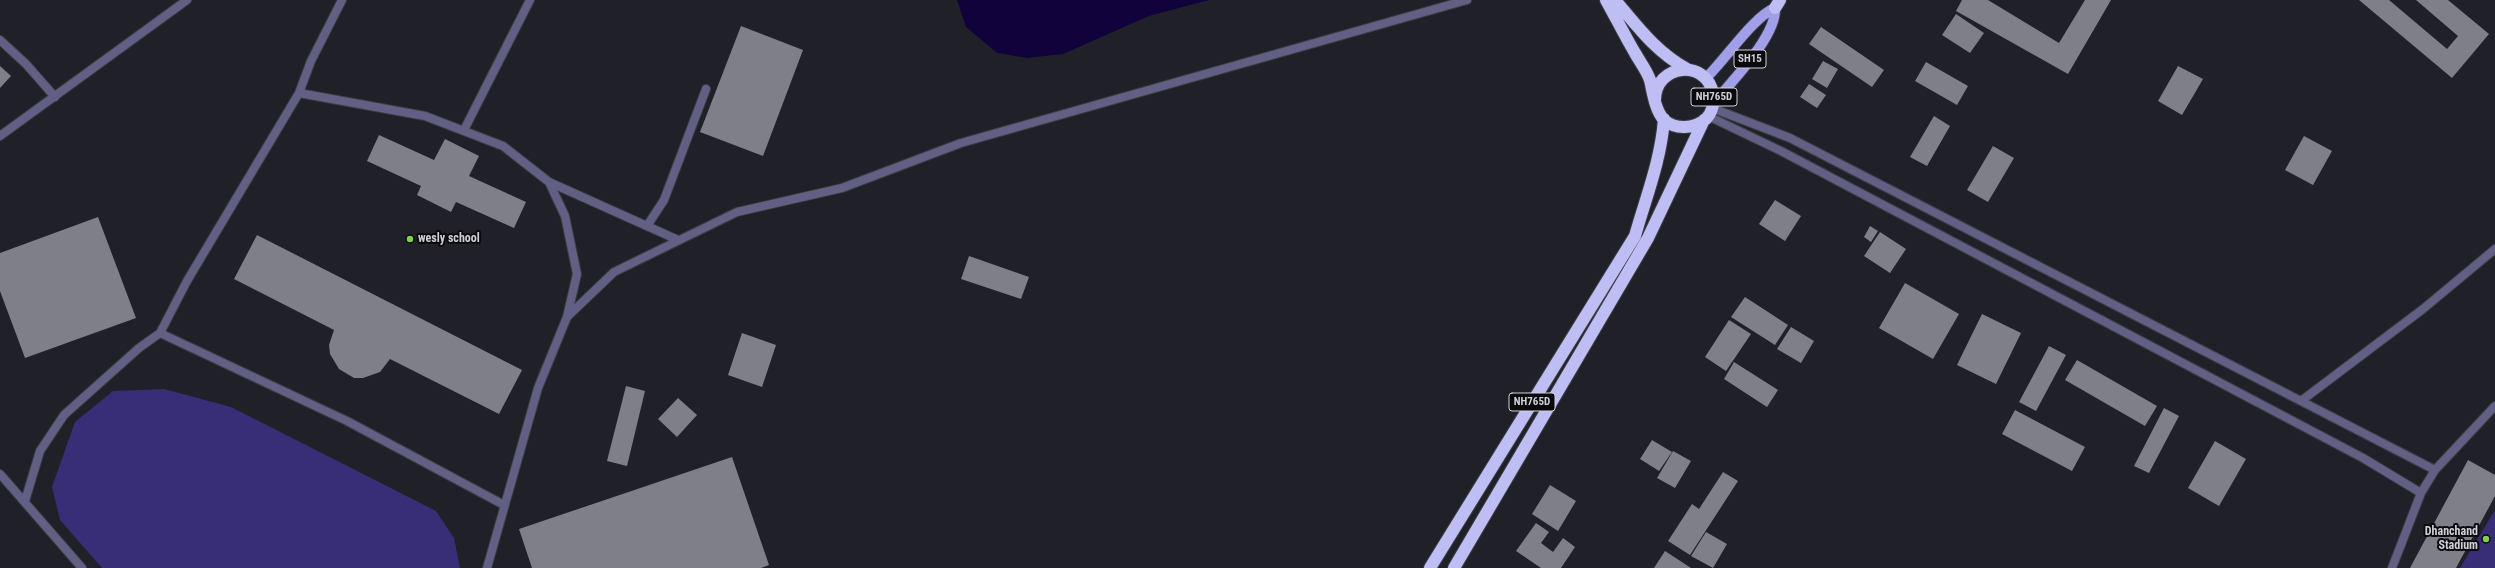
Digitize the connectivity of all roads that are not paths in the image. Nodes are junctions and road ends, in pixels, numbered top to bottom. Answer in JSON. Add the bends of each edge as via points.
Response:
{"nodes":[{"id":1,"x":187,"y":0,"type":"edge"},
{"id":2,"x":342,"y":0,"type":"edge"},
{"id":3,"x":530,"y":0,"type":"edge"},
{"id":4,"x":1467,"y":0,"type":"edge"},
{"id":5,"x":1606,"y":0,"type":"edge"},
{"id":6,"x":1615,"y":0,"type":"edge"},
{"id":7,"x":1778,"y":4,"type":"edge"},
{"id":8,"x":0,"y":40,"type":"edge"},
{"id":9,"x":1687,"y":69,"type":"junction"},
{"id":10,"x":1706,"y":78,"type":"junction"},
{"id":11,"x":706,"y":89,"type":"dead end"},
{"id":12,"x":299,"y":93,"type":"junction"},
{"id":13,"x":55,"y":97,"type":"junction"},
{"id":14,"x":1655,"y":100,"type":"junction"},
{"id":15,"x":1710,"y":112,"type":"junction"},
{"id":16,"x":1664,"y":119,"type":"junction"},
{"id":17,"x":464,"y":130,"type":"junction"},
{"id":18,"x":0,"y":136,"type":"edge"},
{"id":19,"x":549,"y":182,"type":"junction"},
{"id":20,"x":647,"y":226,"type":"junction"},
{"id":21,"x":678,"y":240,"type":"junction"},
{"id":22,"x":2495,"y":250,"type":"edge"},
{"id":23,"x":567,"y":317,"type":"junction"},
{"id":24,"x":160,"y":333,"type":"junction"},
{"id":25,"x":2301,"y":401,"type":"junction"},
{"id":26,"x":2495,"y":406,"type":"edge"},
{"id":27,"x":2435,"y":470,"type":"junction"},
{"id":28,"x":0,"y":474,"type":"edge"},
{"id":29,"x":2421,"y":493,"type":"junction"},
{"id":30,"x":25,"y":501,"type":"junction"},
{"id":31,"x":504,"y":505,"type":"junction"},
{"id":32,"x":82,"y":568,"type":"edge"},
{"id":33,"x":487,"y":568,"type":"edge"},
{"id":34,"x":1430,"y":568,"type":"edge"},
{"id":35,"x":1454,"y":568,"type":"edge"},
{"id":36,"x":2392,"y":568,"type":"edge"}],
"edges":[{"from":1,"to":13,"type":"street"},
{"from":2,"to":12,"type":"street","via":[[311,61]]},
{"from":3,"to":17,"type":"street"},
{"from":4,"to":21,"type":"street","via":[[961,143],[842,188],[737,212]]},
{"from":5,"to":14,"type":"highway","via":[[1649,77]]},
{"from":6,"to":9,"type":"highway","number":"NH765D","via":[[1651,43],[1668,59]]},
{"from":7,"to":10,"type":"main road","via":[[1761,16]]},
{"from":7,"to":15,"type":"main road","number":"SH15","via":[[1771,29]]},
{"from":8,"to":13,"type":"street","via":[[26,64]]},
{"from":9,"to":10,"type":"highway","number":"NH765D"},
{"from":9,"to":14,"type":"highway","via":[[1671,72],[1662,79]]},
{"from":10,"to":15,"type":"highway","number":"NH765D","via":[[1712,90]]},
{"from":11,"to":20,"type":"street","via":[[664,200]]},
{"from":12,"to":17,"type":"street","via":[[425,116]]},
{"from":12,"to":24,"type":"street","via":[[187,281]]},
{"from":13,"to":18,"type":"street"},
{"from":14,"to":16,"type":"highway","via":[[1657,110]]},
{"from":15,"to":16,"type":"highway","number":"NH765D","via":[[1697,125],[1684,127],[1671,124]]},
{"from":15,"to":25,"type":"street","via":[[1790,138]]},
{"from":15,"to":29,"type":"street","via":[[2349,450]]},
{"from":15,"to":35,"type":"highway","number":"NH765D","via":[[1648,238]]},
{"from":16,"to":34,"type":"highway","number":"NH765D","via":[[1658,163],[1650,181],[1635,236]]},
{"from":17,"to":19,"type":"street","via":[[503,146]]},
{"from":19,"to":20,"type":"street"},
{"from":19,"to":23,"type":"street","via":[[565,216],[577,274]]},
{"from":20,"to":21,"type":"street"},
{"from":21,"to":23,"type":"street","via":[[614,272]]},
{"from":22,"to":25,"type":"street","via":[[2423,309]]},
{"from":23,"to":31,"type":"street","via":[[538,388]]},
{"from":24,"to":30,"type":"street","via":[[139,348],[64,415],[40,451]]},
{"from":24,"to":31,"type":"street","via":[[347,421]]},
{"from":25,"to":27,"type":"street"},
{"from":26,"to":27,"type":"street"},
{"from":27,"to":29,"type":"street"},
{"from":28,"to":30,"type":"street"},
{"from":29,"to":36,"type":"street"},
{"from":30,"to":32,"type":"street"},
{"from":31,"to":33,"type":"street"}]}
